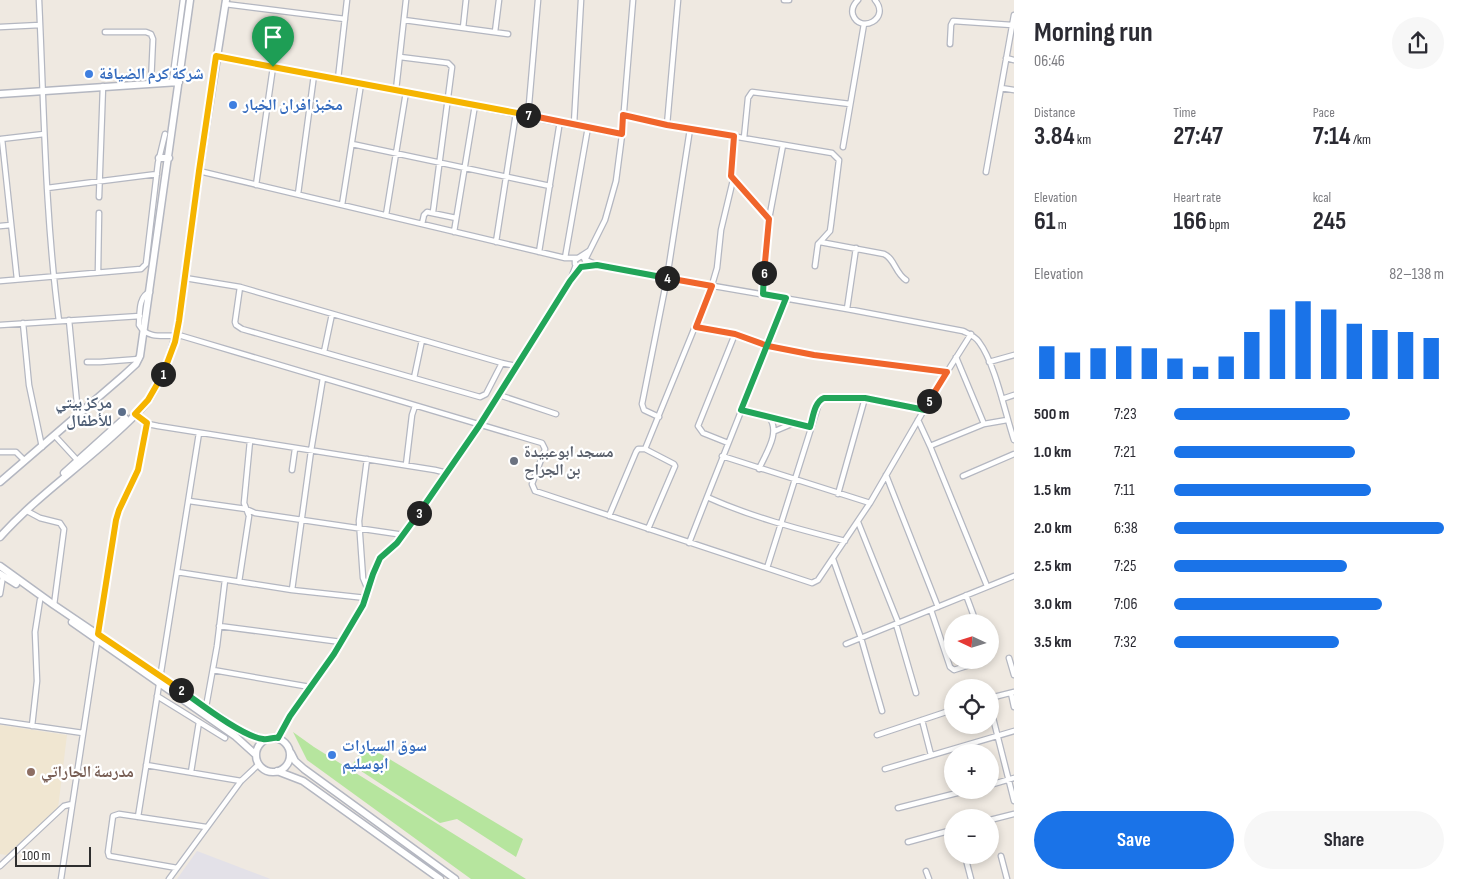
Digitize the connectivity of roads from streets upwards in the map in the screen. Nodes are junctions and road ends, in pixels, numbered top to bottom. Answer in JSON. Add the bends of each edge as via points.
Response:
{"nodes":[{"id":1,"x":39,"y":0,"type":"edge"},
{"id":2,"x":182,"y":0,"type":"edge"},
{"id":3,"x":190,"y":0,"type":"edge"},
{"id":4,"x":346,"y":0,"type":"edge"},
{"id":5,"x":406,"y":0,"type":"edge"},
{"id":6,"x":466,"y":0,"type":"edge"},
{"id":7,"x":499,"y":0,"type":"edge"},
{"id":8,"x":538,"y":0,"type":"edge"},
{"id":9,"x":581,"y":0,"type":"edge"},
{"id":10,"x":633,"y":0,"type":"edge"},
{"id":11,"x":678,"y":0,"type":"edge"},
{"id":12,"x":784,"y":0,"type":"edge"},
{"id":13,"x":789,"y":0,"type":"edge"},
{"id":14,"x":858,"y":0,"type":"edge"},
{"id":15,"x":875,"y":0,"type":"edge"},
{"id":16,"x":225,"y":2,"type":"edge"},
{"id":17,"x":1014,"y":15,"type":"edge"},
{"id":18,"x":344,"y":19,"type":"junction"},
{"id":19,"x":404,"y":20,"type":"junction"},
{"id":20,"x":864,"y":24,"type":"junction"},
{"id":21,"x":40,"y":25,"type":"junction"},
{"id":22,"x":1012,"y":26,"type":"junction"},
{"id":23,"x":0,"y":27,"type":"edge"},
{"id":24,"x":463,"y":28,"type":"junction"},
{"id":25,"x":105,"y":32,"type":"dead end"},
{"id":26,"x":495,"y":32,"type":"junction"},
{"id":27,"x":508,"y":34,"type":"dead end"},
{"id":28,"x":950,"y":44,"type":"dead end"},
{"id":29,"x":216,"y":56,"type":"junction"},
{"id":30,"x":400,"y":57,"type":"junction"},
{"id":31,"x":1006,"y":58,"type":"junction"},
{"id":32,"x":1014,"y":60,"type":"edge"},
{"id":33,"x":273,"y":67,"type":"junction"},
{"id":34,"x":314,"y":75,"type":"junction"},
{"id":35,"x":338,"y":79,"type":"junction"},
{"id":36,"x":176,"y":82,"type":"junction"},
{"id":37,"x":151,"y":83,"type":"junction"},
{"id":38,"x":361,"y":84,"type":"junction"},
{"id":39,"x":103,"y":86,"type":"junction"},
{"id":40,"x":1001,"y":88,"type":"junction"},
{"id":41,"x":396,"y":90,"type":"junction"},
{"id":42,"x":1014,"y":90,"type":"edge"},
{"id":43,"x":43,"y":91,"type":"junction"},
{"id":44,"x":406,"y":92,"type":"junction"},
{"id":45,"x":0,"y":94,"type":"edge"},
{"id":46,"x":449,"y":100,"type":"junction"},
{"id":47,"x":850,"y":104,"type":"junction"},
{"id":48,"x":475,"y":105,"type":"junction"},
{"id":49,"x":516,"y":113,"type":"junction"},
{"id":50,"x":623,"y":115,"type":"junction"},
{"id":51,"x":528,"y":116,"type":"junction"},
{"id":52,"x":560,"y":122,"type":"junction"},
{"id":53,"x":574,"y":124,"type":"junction"},
{"id":54,"x":667,"y":125,"type":"junction"},
{"id":55,"x":588,"y":127,"type":"junction"},
{"id":56,"x":690,"y":129,"type":"junction"},
{"id":57,"x":44,"y":134,"type":"junction"},
{"id":58,"x":165,"y":134,"type":"dead end"},
{"id":59,"x":622,"y":134,"type":"junction"},
{"id":60,"x":734,"y":136,"type":"junction"},
{"id":61,"x":744,"y":138,"type":"junction"},
{"id":62,"x":1,"y":139,"type":"edge"},
{"id":63,"x":352,"y":144,"type":"junction"},
{"id":64,"x":783,"y":145,"type":"junction"},
{"id":65,"x":843,"y":147,"type":"dead end"},
{"id":66,"x":396,"y":154,"type":"junction"},
{"id":67,"x":159,"y":158,"type":"junction"},
{"id":68,"x":168,"y":158,"type":"junction"},
{"id":69,"x":440,"y":163,"type":"junction"},
{"id":70,"x":465,"y":168,"type":"junction"},
{"id":71,"x":199,"y":171,"type":"junction"},
{"id":72,"x":986,"y":172,"type":"dead end"},
{"id":73,"x":157,"y":174,"type":"junction"},
{"id":74,"x":506,"y":177,"type":"junction"},
{"id":75,"x":99,"y":180,"type":"junction"},
{"id":76,"x":733,"y":180,"type":"junction"},
{"id":77,"x":256,"y":185,"type":"junction"},
{"id":78,"x":550,"y":186,"type":"junction"},
{"id":79,"x":47,"y":188,"type":"junction"},
{"id":80,"x":298,"y":194,"type":"junction"},
{"id":81,"x":99,"y":197,"type":"dead end"},
{"id":82,"x":342,"y":205,"type":"junction"},
{"id":83,"x":433,"y":212,"type":"junction"},
{"id":84,"x":100,"y":213,"type":"dead end"},
{"id":85,"x":386,"y":215,"type":"junction"},
{"id":86,"x":456,"y":218,"type":"junction"},
{"id":87,"x":769,"y":219,"type":"junction"},
{"id":88,"x":422,"y":224,"type":"junction"},
{"id":89,"x":11,"y":225,"type":"junction"},
{"id":90,"x":0,"y":226,"type":"edge"},
{"id":91,"x":454,"y":232,"type":"junction"},
{"id":92,"x":496,"y":242,"type":"junction"},
{"id":93,"x":820,"y":242,"type":"junction"},
{"id":94,"x":856,"y":248,"type":"junction"},
{"id":95,"x":539,"y":252,"type":"junction"},
{"id":96,"x":564,"y":258,"type":"junction"},
{"id":97,"x":582,"y":258,"type":"junction"},
{"id":98,"x":597,"y":265,"type":"junction"},
{"id":99,"x":579,"y":266,"type":"junction"},
{"id":100,"x":815,"y":266,"type":"dead end"},
{"id":101,"x":98,"y":272,"type":"junction"},
{"id":102,"x":53,"y":276,"type":"junction"},
{"id":103,"x":185,"y":278,"type":"junction"},
{"id":104,"x":667,"y":278,"type":"junction"},
{"id":105,"x":17,"y":279,"type":"junction"},
{"id":106,"x":906,"y":280,"type":"dead end"},
{"id":107,"x":0,"y":281,"type":"edge"},
{"id":108,"x":712,"y":286,"type":"junction"},
{"id":109,"x":240,"y":287,"type":"junction"},
{"id":110,"x":150,"y":292,"type":"junction"},
{"id":111,"x":763,"y":294,"type":"junction"},
{"id":112,"x":786,"y":298,"type":"junction"},
{"id":113,"x":846,"y":309,"type":"junction"},
{"id":114,"x":332,"y":314,"type":"junction"},
{"id":115,"x":140,"y":316,"type":"junction"},
{"id":116,"x":68,"y":320,"type":"junction"},
{"id":117,"x":59,"y":321,"type":"junction"},
{"id":118,"x":23,"y":324,"type":"junction"},
{"id":119,"x":0,"y":326,"type":"edge"},
{"id":120,"x":696,"y":327,"type":"junction"},
{"id":121,"x":145,"y":331,"type":"junction"},
{"id":122,"x":735,"y":334,"type":"junction"},
{"id":123,"x":971,"y":334,"type":"junction"},
{"id":124,"x":176,"y":336,"type":"junction"},
{"id":125,"x":422,"y":340,"type":"junction"},
{"id":126,"x":768,"y":346,"type":"junction"},
{"id":127,"x":324,"y":352,"type":"junction"},
{"id":128,"x":1014,"y":355,"type":"edge"},
{"id":129,"x":956,"y":357,"type":"junction"},
{"id":130,"x":139,"y":358,"type":"junction"},
{"id":131,"x":88,"y":362,"type":"dead end"},
{"id":132,"x":502,"y":362,"type":"junction"},
{"id":133,"x":989,"y":362,"type":"junction"},
{"id":134,"x":516,"y":366,"type":"junction"},
{"id":135,"x":947,"y":372,"type":"junction"},
{"id":136,"x":323,"y":378,"type":"junction"},
{"id":137,"x":414,"y":378,"type":"junction"},
{"id":138,"x":152,"y":393,"type":"junction"},
{"id":139,"x":499,"y":395,"type":"junction"},
{"id":140,"x":1014,"y":396,"type":"edge"},
{"id":141,"x":865,"y":398,"type":"junction"},
{"id":142,"x":1002,"y":399,"type":"junction"},
{"id":143,"x":415,"y":406,"type":"junction"},
{"id":144,"x":741,"y":410,"type":"junction"},
{"id":145,"x":925,"y":410,"type":"junction"},
{"id":146,"x":78,"y":414,"type":"junction"},
{"id":147,"x":135,"y":414,"type":"junction"},
{"id":148,"x":556,"y":414,"type":"dead end"},
{"id":149,"x":659,"y":417,"type":"junction"},
{"id":150,"x":769,"y":417,"type":"junction"},
{"id":151,"x":918,"y":420,"type":"junction"},
{"id":152,"x":1007,"y":420,"type":"junction"},
{"id":153,"x":147,"y":423,"type":"junction"},
{"id":154,"x":794,"y":423,"type":"junction"},
{"id":155,"x":984,"y":424,"type":"junction"},
{"id":156,"x":479,"y":426,"type":"junction"},
{"id":157,"x":810,"y":427,"type":"junction"},
{"id":158,"x":775,"y":431,"type":"junction"},
{"id":159,"x":199,"y":433,"type":"junction"},
{"id":160,"x":54,"y":436,"type":"junction"},
{"id":161,"x":1014,"y":438,"type":"edge"},
{"id":162,"x":250,"y":441,"type":"junction"},
{"id":163,"x":728,"y":443,"type":"junction"},
{"id":164,"x":930,"y":446,"type":"junction"},
{"id":165,"x":42,"y":447,"type":"junction"},
{"id":166,"x":295,"y":448,"type":"junction"},
{"id":167,"x":645,"y":449,"type":"junction"},
{"id":168,"x":311,"y":451,"type":"junction"},
{"id":169,"x":0,"y":452,"type":"edge"},
{"id":170,"x":1014,"y":454,"type":"edge"},
{"id":171,"x":722,"y":456,"type":"junction"},
{"id":172,"x":367,"y":459,"type":"junction"},
{"id":173,"x":25,"y":461,"type":"junction"},
{"id":174,"x":78,"y":461,"type":"junction"},
{"id":175,"x":406,"y":465,"type":"junction"},
{"id":176,"x":759,"y":469,"type":"junction"},
{"id":177,"x":292,"y":470,"type":"dead end"},
{"id":178,"x":447,"y":473,"type":"junction"},
{"id":179,"x":886,"y":475,"type":"junction"},
{"id":180,"x":963,"y":476,"type":"dead end"},
{"id":181,"x":794,"y":480,"type":"junction"},
{"id":182,"x":0,"y":482,"type":"edge"},
{"id":183,"x":838,"y":494,"type":"junction"},
{"id":184,"x":707,"y":497,"type":"junction"},
{"id":185,"x":189,"y":502,"type":"junction"},
{"id":186,"x":870,"y":503,"type":"junction"},
{"id":187,"x":246,"y":509,"type":"junction"},
{"id":188,"x":27,"y":512,"type":"junction"},
{"id":189,"x":609,"y":516,"type":"junction"},
{"id":190,"x":302,"y":520,"type":"junction"},
{"id":191,"x":858,"y":522,"type":"junction"},
{"id":192,"x":781,"y":525,"type":"junction"},
{"id":193,"x":359,"y":528,"type":"junction"},
{"id":194,"x":648,"y":529,"type":"junction"},
{"id":195,"x":0,"y":531,"type":"edge"},
{"id":196,"x":404,"y":535,"type":"junction"},
{"id":197,"x":0,"y":537,"type":"edge"},
{"id":198,"x":845,"y":541,"type":"junction"},
{"id":199,"x":689,"y":543,"type":"junction"},
{"id":200,"x":833,"y":559,"type":"junction"},
{"id":201,"x":0,"y":566,"type":"edge"},
{"id":202,"x":767,"y":568,"type":"junction"},
{"id":203,"x":177,"y":572,"type":"junction"},
{"id":204,"x":1,"y":575,"type":"edge"},
{"id":205,"x":1014,"y":576,"type":"edge"},
{"id":206,"x":225,"y":580,"type":"junction"},
{"id":207,"x":239,"y":582,"type":"junction"},
{"id":208,"x":987,"y":586,"type":"junction"},
{"id":209,"x":292,"y":590,"type":"junction"},
{"id":210,"x":368,"y":590,"type":"junction"},
{"id":211,"x":0,"y":592,"type":"edge"},
{"id":212,"x":966,"y":595,"type":"junction"},
{"id":213,"x":366,"y":598,"type":"junction"},
{"id":214,"x":40,"y":600,"type":"junction"},
{"id":215,"x":54,"y":606,"type":"junction"},
{"id":216,"x":938,"y":606,"type":"junction"},
{"id":217,"x":930,"y":610,"type":"junction"},
{"id":218,"x":973,"y":614,"type":"edge"},
{"id":219,"x":897,"y":623,"type":"junction"},
{"id":220,"x":219,"y":626,"type":"junction"},
{"id":221,"x":98,"y":637,"type":"junction"},
{"id":222,"x":860,"y":638,"type":"junction"},
{"id":223,"x":341,"y":642,"type":"junction"},
{"id":224,"x":846,"y":644,"type":"dead end"},
{"id":225,"x":944,"y":650,"type":"edge"},
{"id":226,"x":1009,"y":658,"type":"dead end"},
{"id":227,"x":213,"y":670,"type":"junction"},
{"id":228,"x":1014,"y":675,"type":"edge"},
{"id":229,"x":160,"y":680,"type":"junction"},
{"id":230,"x":310,"y":687,"type":"junction"},
{"id":231,"x":1012,"y":692,"type":"edge"},
{"id":232,"x":916,"y":693,"type":"dead end"},
{"id":233,"x":157,"y":696,"type":"junction"},
{"id":234,"x":999,"y":696,"type":"edge"},
{"id":235,"x":206,"y":707,"type":"junction"},
{"id":236,"x":1014,"y":707,"type":"edge"},
{"id":237,"x":882,"y":711,"type":"dead end"},
{"id":238,"x":944,"y":713,"type":"edge"},
{"id":239,"x":922,"y":720,"type":"junction"},
{"id":240,"x":0,"y":721,"type":"edge"},
{"id":241,"x":199,"y":722,"type":"junction"},
{"id":242,"x":32,"y":726,"type":"junction"},
{"id":243,"x":1014,"y":731,"type":"edge"},
{"id":244,"x":83,"y":733,"type":"junction"},
{"id":245,"x":877,"y":735,"type":"dead end"},
{"id":246,"x":998,"y":736,"type":"junction"},
{"id":247,"x":225,"y":738,"type":"dead end"},
{"id":248,"x":278,"y":738,"type":"junction"},
{"id":249,"x":264,"y":740,"type":"junction"},
{"id":250,"x":291,"y":753,"type":"junction"},
{"id":251,"x":256,"y":755,"type":"junction"},
{"id":252,"x":931,"y":755,"type":"junction"},
{"id":253,"x":259,"y":764,"type":"junction"},
{"id":254,"x":146,"y":765,"type":"junction"},
{"id":255,"x":885,"y":769,"type":"dead end"},
{"id":256,"x":191,"y":772,"type":"junction"},
{"id":257,"x":277,"y":772,"type":"junction"},
{"id":258,"x":1011,"y":779,"type":"edge"},
{"id":259,"x":241,"y":780,"type":"junction"},
{"id":260,"x":944,"y":796,"type":"edge"},
{"id":261,"x":1014,"y":801,"type":"edge"},
{"id":262,"x":72,"y":804,"type":"junction"},
{"id":263,"x":898,"y":808,"type":"dead end"},
{"id":264,"x":1014,"y":814,"type":"edge"},
{"id":265,"x":138,"y":817,"type":"junction"},
{"id":266,"x":999,"y":818,"type":"edge"},
{"id":267,"x":206,"y":827,"type":"junction"},
{"id":268,"x":944,"y":832,"type":"edge"},
{"id":269,"x":908,"y":842,"type":"dead end"},
{"id":270,"x":1001,"y":856,"type":"dead end"},
{"id":271,"x":3,"y":861,"type":"edge"},
{"id":272,"x":967,"y":864,"type":"edge"},
{"id":273,"x":0,"y":866,"type":"edge"},
{"id":274,"x":177,"y":868,"type":"junction"},
{"id":275,"x":926,"y":871,"type":"dead end"},
{"id":276,"x":61,"y":879,"type":"edge"},
{"id":277,"x":169,"y":879,"type":"edge"},
{"id":278,"x":440,"y":879,"type":"edge"},
{"id":279,"x":456,"y":879,"type":"edge"},
{"id":280,"x":929,"y":879,"type":"edge"},
{"id":281,"x":971,"y":879,"type":"edge"},
{"id":282,"x":1007,"y":879,"type":"edge"}],
"edges":[{"from":1,"to":21,"type":"street"},
{"from":2,"to":36,"type":"street"},
{"from":3,"to":36,"type":"street"},
{"from":4,"to":18,"type":"street"},
{"from":5,"to":19,"type":"street"},
{"from":6,"to":24,"type":"street"},
{"from":7,"to":26,"type":"street"},
{"from":8,"to":51,"type":"street"},
{"from":9,"to":53,"type":"street"},
{"from":10,"to":50,"type":"street"},
{"from":11,"to":54,"type":"street"},
{"from":12,"to":13,"type":"street"},
{"from":14,"to":20,"type":"street","via":[[853,13]]},
{"from":15,"to":20,"type":"street","via":[[878,16]]},
{"from":16,"to":18,"type":"street"},
{"from":16,"to":29,"type":"street"},
{"from":17,"to":22,"type":"street"},
{"from":18,"to":35,"type":"street"},
{"from":19,"to":24,"type":"street"},
{"from":19,"to":30,"type":"street"},
{"from":20,"to":47,"type":"street"},
{"from":21,"to":23,"type":"street"},
{"from":21,"to":43,"type":"street"},
{"from":22,"to":28,"type":"street","via":[[953,20]]},
{"from":22,"to":31,"type":"street"},
{"from":24,"to":26,"type":"street"},
{"from":25,"to":37,"type":"street","via":[[151,34]]},
{"from":26,"to":27,"type":"street"},
{"from":29,"to":33,"type":"street"},
{"from":29,"to":71,"type":"street"},
{"from":30,"to":41,"type":"street"},
{"from":30,"to":46,"type":"street","via":[[451,65]]},
{"from":31,"to":32,"type":"street"},
{"from":31,"to":40,"type":"street"},
{"from":33,"to":34,"type":"street"},
{"from":33,"to":77,"type":"street"},
{"from":34,"to":35,"type":"street"},
{"from":34,"to":80,"type":"street"},
{"from":35,"to":38,"type":"street"},
{"from":36,"to":37,"type":"street"},
{"from":36,"to":68,"type":"street"},
{"from":37,"to":39,"type":"street"},
{"from":38,"to":41,"type":"street"},
{"from":38,"to":63,"type":"street"},
{"from":39,"to":43,"type":"street"},
{"from":39,"to":75,"type":"street"},
{"from":40,"to":42,"type":"street"},
{"from":40,"to":72,"type":"street"},
{"from":41,"to":44,"type":"street"},
{"from":43,"to":45,"type":"street"},
{"from":43,"to":57,"type":"street"},
{"from":44,"to":46,"type":"street"},
{"from":44,"to":66,"type":"street"},
{"from":46,"to":48,"type":"street"},
{"from":46,"to":69,"type":"street"},
{"from":47,"to":61,"type":"street","via":[[752,92],[748,98]]},
{"from":47,"to":65,"type":"street"},
{"from":48,"to":49,"type":"street"},
{"from":48,"to":70,"type":"street"},
{"from":49,"to":51,"type":"street"},
{"from":49,"to":74,"type":"street"},
{"from":50,"to":54,"type":"street"},
{"from":50,"to":59,"type":"street"},
{"from":51,"to":52,"type":"street"},
{"from":52,"to":53,"type":"street"},
{"from":52,"to":78,"type":"street"},
{"from":53,"to":55,"type":"street"},
{"from":54,"to":56,"type":"street"},
{"from":55,"to":59,"type":"street"},
{"from":55,"to":96,"type":"street"},
{"from":56,"to":60,"type":"street"},
{"from":56,"to":104,"type":"street"},
{"from":57,"to":62,"type":"street"},
{"from":57,"to":79,"type":"street"},
{"from":58,"to":67,"type":"street"},
{"from":59,"to":97,"type":"street","via":[[612,201],[590,250]]},
{"from":60,"to":61,"type":"street"},
{"from":60,"to":76,"type":"street","via":[[730,172]]},
{"from":61,"to":64,"type":"street"},
{"from":62,"to":89,"type":"street"},
{"from":63,"to":66,"type":"street"},
{"from":63,"to":82,"type":"street"},
{"from":64,"to":87,"type":"street"},
{"from":64,"to":93,"type":"street","via":[[832,153],[839,160],[830,231]]},
{"from":66,"to":69,"type":"street"},
{"from":66,"to":85,"type":"street"},
{"from":67,"to":68,"type":"street"},
{"from":67,"to":73,"type":"street"},
{"from":68,"to":110,"type":"street"},
{"from":69,"to":70,"type":"street"},
{"from":69,"to":83,"type":"street"},
{"from":70,"to":74,"type":"street"},
{"from":70,"to":86,"type":"street"},
{"from":71,"to":77,"type":"street"},
{"from":71,"to":103,"type":"street"},
{"from":73,"to":75,"type":"street"},
{"from":73,"to":101,"type":"street","via":[[146,266]]},
{"from":74,"to":78,"type":"street"},
{"from":74,"to":92,"type":"street"},
{"from":75,"to":79,"type":"street"},
{"from":75,"to":81,"type":"street"},
{"from":76,"to":87,"type":"street"},
{"from":76,"to":108,"type":"street"},
{"from":77,"to":80,"type":"street"},
{"from":78,"to":95,"type":"street"},
{"from":79,"to":102,"type":"street"},
{"from":80,"to":82,"type":"street"},
{"from":82,"to":85,"type":"street"},
{"from":83,"to":86,"type":"street"},
{"from":83,"to":88,"type":"street","via":[[425,214]]},
{"from":84,"to":101,"type":"street"},
{"from":85,"to":88,"type":"street"},
{"from":86,"to":91,"type":"street"},
{"from":87,"to":111,"type":"street"},
{"from":88,"to":91,"type":"street"},
{"from":89,"to":90,"type":"street"},
{"from":89,"to":105,"type":"street"},
{"from":91,"to":92,"type":"street"},
{"from":92,"to":95,"type":"street"},
{"from":93,"to":94,"type":"street"},
{"from":93,"to":100,"type":"street","via":[[816,247]]},
{"from":94,"to":106,"type":"street","via":[[888,256]]},
{"from":94,"to":113,"type":"street"},
{"from":95,"to":96,"type":"street"},
{"from":96,"to":97,"type":"street"},
{"from":96,"to":99,"type":"street"},
{"from":97,"to":98,"type":"street"},
{"from":97,"to":99,"type":"street"},
{"from":97,"to":99,"type":"street"},
{"from":98,"to":99,"type":"street"},
{"from":98,"to":104,"type":"street"},
{"from":99,"to":134,"type":"street"},
{"from":101,"to":102,"type":"street"},
{"from":102,"to":105,"type":"street"},
{"from":102,"to":117,"type":"street"},
{"from":103,"to":109,"type":"street"},
{"from":103,"to":124,"type":"street"},
{"from":104,"to":108,"type":"street"},
{"from":104,"to":149,"type":"street","via":[[642,404],[644,410]]},
{"from":105,"to":107,"type":"street"},
{"from":108,"to":111,"type":"street"},
{"from":108,"to":120,"type":"street"},
{"from":109,"to":114,"type":"street"},
{"from":109,"to":127,"type":"street","via":[[235,318],[239,328]]},
{"from":110,"to":115,"type":"street","via":[[142,297]]},
{"from":110,"to":121,"type":"street"},
{"from":111,"to":112,"type":"street"},
{"from":112,"to":113,"type":"street"},
{"from":112,"to":126,"type":"street"},
{"from":113,"to":123,"type":"street"},
{"from":114,"to":125,"type":"street"},
{"from":114,"to":127,"type":"street"},
{"from":115,"to":116,"type":"street"},
{"from":115,"to":121,"type":"street","via":[[139,326]]},
{"from":116,"to":117,"type":"street"},
{"from":116,"to":146,"type":"street"},
{"from":117,"to":118,"type":"street"},
{"from":118,"to":119,"type":"street"},
{"from":118,"to":165,"type":"street","via":[[29,385]]},
{"from":120,"to":122,"type":"street"},
{"from":120,"to":149,"type":"street"},
{"from":121,"to":124,"type":"street","via":[[159,337]]},
{"from":121,"to":130,"type":"street"},
{"from":122,"to":126,"type":"street"},
{"from":122,"to":163,"type":"street","via":[[698,424],[701,432]]},
{"from":123,"to":129,"type":"street"},
{"from":123,"to":133,"type":"street"},
{"from":124,"to":136,"type":"street"},
{"from":124,"to":138,"type":"street"},
{"from":125,"to":132,"type":"street"},
{"from":125,"to":137,"type":"street"},
{"from":126,"to":135,"type":"street"},
{"from":126,"to":144,"type":"street"},
{"from":127,"to":137,"type":"street"},
{"from":128,"to":133,"type":"street"},
{"from":129,"to":135,"type":"street"},
{"from":129,"to":155,"type":"street"},
{"from":130,"to":131,"type":"street"},
{"from":130,"to":146,"type":"street","via":[[127,373]]},
{"from":132,"to":134,"type":"street"},
{"from":132,"to":137,"type":"street","via":[[482,397]]},
{"from":133,"to":142,"type":"street"},
{"from":134,"to":139,"type":"street"},
{"from":135,"to":145,"type":"street"},
{"from":136,"to":143,"type":"street"},
{"from":136,"to":168,"type":"street"},
{"from":138,"to":147,"type":"street"},
{"from":138,"to":174,"type":"street"},
{"from":139,"to":148,"type":"street"},
{"from":139,"to":156,"type":"street"},
{"from":140,"to":142,"type":"street"},
{"from":141,"to":145,"type":"street"},
{"from":141,"to":157,"type":"street","via":[[820,400]]},
{"from":141,"to":183,"type":"street"},
{"from":142,"to":152,"type":"street"},
{"from":143,"to":156,"type":"street"},
{"from":143,"to":175,"type":"street"},
{"from":144,"to":150,"type":"street"},
{"from":144,"to":163,"type":"street"},
{"from":145,"to":151,"type":"street"},
{"from":146,"to":160,"type":"street"},
{"from":147,"to":153,"type":"street"},
{"from":147,"to":188,"type":"street"},
{"from":149,"to":167,"type":"street"},
{"from":150,"to":154,"type":"street"},
{"from":150,"to":158,"type":"street"},
{"from":151,"to":164,"type":"street"},
{"from":151,"to":179,"type":"street"},
{"from":152,"to":155,"type":"street"},
{"from":152,"to":161,"type":"street"},
{"from":153,"to":159,"type":"street"},
{"from":153,"to":221,"type":"street","via":[[138,470],[116,520]]},
{"from":154,"to":157,"type":"street"},
{"from":154,"to":158,"type":"street"},
{"from":155,"to":164,"type":"street"},
{"from":156,"to":178,"type":"street"},
{"from":156,"to":189,"type":"street","via":[[544,445],[545,451],[532,484],[534,491]]},
{"from":157,"to":181,"type":"street"},
{"from":158,"to":176,"type":"street"},
{"from":159,"to":162,"type":"street"},
{"from":159,"to":185,"type":"street"},
{"from":160,"to":165,"type":"street"},
{"from":160,"to":174,"type":"street"},
{"from":162,"to":166,"type":"street"},
{"from":162,"to":187,"type":"street"},
{"from":163,"to":171,"type":"street"},
{"from":164,"to":208,"type":"street"},
{"from":165,"to":173,"type":"street"},
{"from":166,"to":168,"type":"street"},
{"from":166,"to":177,"type":"street"},
{"from":167,"to":189,"type":"street","via":[[636,452]]},
{"from":167,"to":194,"type":"street","via":[[675,466]]},
{"from":168,"to":172,"type":"street"},
{"from":168,"to":190,"type":"street"},
{"from":169,"to":173,"type":"street","via":[[16,452]]},
{"from":170,"to":180,"type":"street"},
{"from":171,"to":176,"type":"street"},
{"from":171,"to":184,"type":"street"},
{"from":172,"to":175,"type":"street"},
{"from":172,"to":193,"type":"street"},
{"from":173,"to":182,"type":"street"},
{"from":174,"to":195,"type":"street"},
{"from":175,"to":178,"type":"street"},
{"from":176,"to":181,"type":"street"},
{"from":178,"to":196,"type":"street"},
{"from":179,"to":186,"type":"street"},
{"from":179,"to":216,"type":"street"},
{"from":181,"to":183,"type":"street"},
{"from":181,"to":192,"type":"street"},
{"from":183,"to":186,"type":"street"},
{"from":184,"to":192,"type":"street"},
{"from":184,"to":199,"type":"street"},
{"from":185,"to":187,"type":"street"},
{"from":185,"to":203,"type":"street"},
{"from":186,"to":191,"type":"street"},
{"from":187,"to":190,"type":"street"},
{"from":187,"to":207,"type":"street","via":[[249,516]]},
{"from":188,"to":197,"type":"street"},
{"from":188,"to":215,"type":"street","via":[[60,523],[64,529]]},
{"from":189,"to":194,"type":"street"},
{"from":190,"to":193,"type":"street"},
{"from":190,"to":209,"type":"street"},
{"from":191,"to":198,"type":"street"},
{"from":191,"to":219,"type":"street"},
{"from":192,"to":198,"type":"street"},
{"from":192,"to":202,"type":"street"},
{"from":193,"to":196,"type":"street"},
{"from":193,"to":210,"type":"street","via":[[364,582]]},
{"from":194,"to":199,"type":"street"},
{"from":196,"to":210,"type":"street","via":[[380,558]]},
{"from":198,"to":200,"type":"street"},
{"from":199,"to":202,"type":"street"},
{"from":200,"to":202,"type":"street","via":[[815,582]]},
{"from":200,"to":222,"type":"street"},
{"from":201,"to":215,"type":"street"},
{"from":203,"to":206,"type":"street"},
{"from":203,"to":229,"type":"street"},
{"from":204,"to":211,"type":"street"},
{"from":204,"to":214,"type":"street"},
{"from":205,"to":208,"type":"street"},
{"from":206,"to":207,"type":"street"},
{"from":206,"to":220,"type":"street"},
{"from":207,"to":209,"type":"street"},
{"from":208,"to":212,"type":"street"},
{"from":209,"to":213,"type":"street"},
{"from":210,"to":213,"type":"street"},
{"from":212,"to":216,"type":"street"},
{"from":212,"to":218,"type":"street"},
{"from":213,"to":223,"type":"street"},
{"from":214,"to":221,"type":"street"},
{"from":214,"to":242,"type":"street","via":[[35,632],[37,681]]},
{"from":215,"to":221,"type":"street"},
{"from":216,"to":217,"type":"street"},
{"from":217,"to":219,"type":"street"},
{"from":217,"to":225,"type":"street"},
{"from":219,"to":222,"type":"street"},
{"from":219,"to":232,"type":"street"},
{"from":220,"to":223,"type":"street"},
{"from":220,"to":227,"type":"street"},
{"from":221,"to":229,"type":"street"},
{"from":221,"to":244,"type":"street"},
{"from":222,"to":224,"type":"street"},
{"from":222,"to":237,"type":"street"},
{"from":223,"to":230,"type":"street"},
{"from":226,"to":228,"type":"street"},
{"from":227,"to":230,"type":"street"},
{"from":227,"to":235,"type":"street"},
{"from":229,"to":233,"type":"street"},
{"from":229,"to":235,"type":"street"},
{"from":229,"to":251,"type":"street"},
{"from":230,"to":248,"type":"street"},
{"from":231,"to":234,"type":"street"},
{"from":231,"to":236,"type":"street"},
{"from":233,"to":241,"type":"street"},
{"from":233,"to":254,"type":"street"},
{"from":235,"to":249,"type":"street","via":[[240,730]]},
{"from":238,"to":239,"type":"street"},
{"from":239,"to":245,"type":"street"},
{"from":239,"to":252,"type":"street"},
{"from":240,"to":242,"type":"street"},
{"from":241,"to":247,"type":"street"},
{"from":241,"to":256,"type":"street"},
{"from":242,"to":244,"type":"street"},
{"from":243,"to":246,"type":"street"},
{"from":244,"to":262,"type":"street"},
{"from":246,"to":252,"type":"street"},
{"from":246,"to":258,"type":"street"},
{"from":248,"to":249,"type":"street"},
{"from":248,"to":250,"type":"street","via":[[287,744]]},
{"from":249,"to":251,"type":"street"},
{"from":250,"to":257,"type":"street","via":[[289,763]]},
{"from":250,"to":279,"type":"street","via":[[304,769]]},
{"from":251,"to":253,"type":"street"},
{"from":252,"to":255,"type":"street"},
{"from":253,"to":257,"type":"street","via":[[265,770]]},
{"from":253,"to":259,"type":"street"},
{"from":254,"to":256,"type":"street"},
{"from":254,"to":265,"type":"street"},
{"from":256,"to":259,"type":"street"},
{"from":257,"to":278,"type":"street","via":[[303,781]]},
{"from":258,"to":261,"type":"street"},
{"from":259,"to":267,"type":"street"},
{"from":260,"to":263,"type":"street"},
{"from":262,"to":271,"type":"street","via":[[64,806]]},
{"from":262,"to":276,"type":"street"},
{"from":264,"to":266,"type":"street"},
{"from":265,"to":267,"type":"street"},
{"from":265,"to":274,"type":"street","via":[[113,816],[109,856]]},
{"from":267,"to":274,"type":"street"},
{"from":268,"to":269,"type":"street"},
{"from":270,"to":282,"type":"street"},
{"from":271,"to":273,"type":"street"},
{"from":272,"to":281,"type":"street"},
{"from":274,"to":277,"type":"street"},
{"from":275,"to":280,"type":"street"}]}
